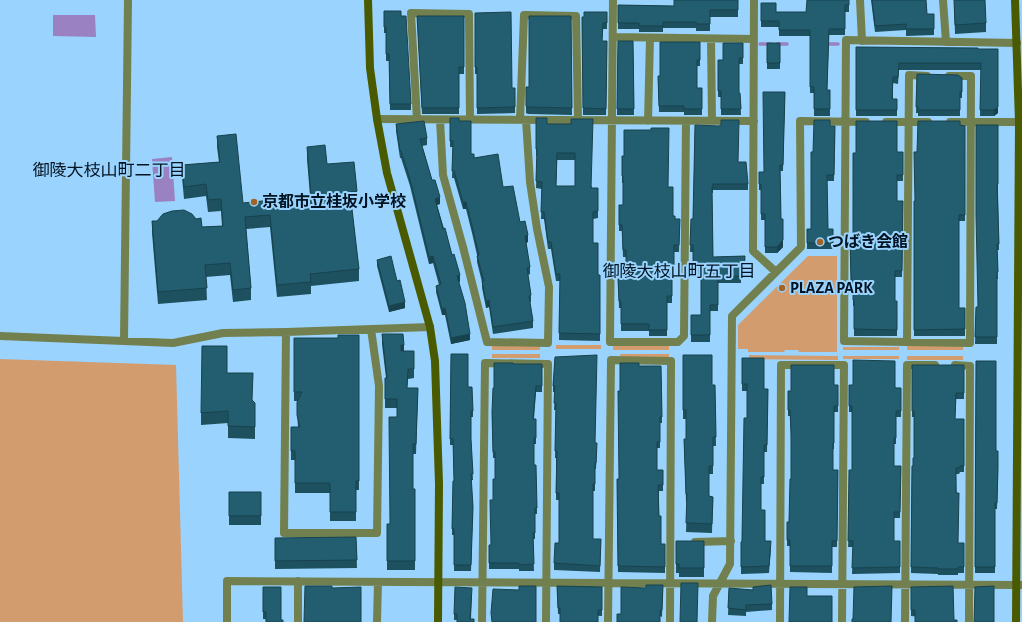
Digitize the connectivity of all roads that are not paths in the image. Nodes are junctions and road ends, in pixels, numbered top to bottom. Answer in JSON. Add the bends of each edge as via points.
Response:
{"nodes":[{"id":1,"x":128,"y":0,"type":"edge"},
{"id":2,"x":368,"y":0,"type":"edge"},
{"id":3,"x":613,"y":0,"type":"edge"},
{"id":4,"x":754,"y":0,"type":"edge"},
{"id":5,"x":860,"y":0,"type":"edge"},
{"id":6,"x":943,"y":0,"type":"edge"},
{"id":7,"x":1015,"y":0,"type":"edge"},
{"id":8,"x":613,"y":37,"type":"junction"},
{"id":9,"x":650,"y":38,"type":"junction"},
{"id":10,"x":712,"y":39,"type":"junction"},
{"id":11,"x":754,"y":39,"type":"junction"},
{"id":12,"x":862,"y":41,"type":"junction"},
{"id":13,"x":946,"y":42,"type":"junction"},
{"id":14,"x":1017,"y":43,"type":"junction"},
{"id":15,"x":376,"y":120,"type":"junction"},
{"id":16,"x":417,"y":120,"type":"junction"},
{"id":17,"x":440,"y":120,"type":"junction"},
{"id":18,"x":470,"y":120,"type":"junction"},
{"id":19,"x":523,"y":120,"type":"junction"},
{"id":20,"x":578,"y":120,"type":"junction"},
{"id":21,"x":612,"y":121,"type":"junction"},
{"id":22,"x":648,"y":121,"type":"junction"},
{"id":23,"x":686,"y":121,"type":"junction"},
{"id":24,"x":712,"y":121,"type":"junction"},
{"id":25,"x":754,"y":121,"type":"junction"},
{"id":26,"x":846,"y":122,"type":"junction"},
{"id":27,"x":909,"y":122,"type":"junction"},
{"id":28,"x":971,"y":122,"type":"junction"},
{"id":29,"x":1019,"y":122,"type":"junction"},
{"id":30,"x":776,"y":272,"type":"junction"},
{"id":31,"x":430,"y":327,"type":"junction"},
{"id":32,"x":371,"y":329,"type":"junction"},
{"id":33,"x":286,"y":332,"type":"junction"},
{"id":34,"x":0,"y":336,"type":"edge"},
{"id":35,"x":124,"y":341,"type":"junction"},
{"id":36,"x":907,"y":342,"type":"junction"},
{"id":37,"x":730,"y":541,"type":"junction"},
{"id":38,"x":678,"y":543,"type":"junction"},
{"id":39,"x":298,"y":581,"type":"junction"},
{"id":40,"x":378,"y":582,"type":"junction"},
{"id":41,"x":438,"y":582,"type":"junction"},
{"id":42,"x":483,"y":582,"type":"junction"},
{"id":43,"x":547,"y":582,"type":"junction"},
{"id":44,"x":608,"y":583,"type":"junction"},
{"id":45,"x":670,"y":583,"type":"junction"},
{"id":46,"x":720,"y":583,"type":"junction"},
{"id":47,"x":780,"y":583,"type":"junction"},
{"id":48,"x":842,"y":584,"type":"junction"},
{"id":49,"x":906,"y":584,"type":"junction"},
{"id":50,"x":969,"y":584,"type":"junction"},
{"id":51,"x":1019,"y":585,"type":"edge"},
{"id":52,"x":227,"y":622,"type":"edge"},
{"id":53,"x":298,"y":622,"type":"edge"},
{"id":54,"x":377,"y":622,"type":"edge"},
{"id":55,"x":438,"y":622,"type":"edge"},
{"id":56,"x":482,"y":622,"type":"edge"},
{"id":57,"x":546,"y":622,"type":"edge"},
{"id":58,"x":608,"y":622,"type":"edge"},
{"id":59,"x":670,"y":622,"type":"edge"},
{"id":60,"x":712,"y":622,"type":"edge"},
{"id":61,"x":780,"y":622,"type":"edge"},
{"id":62,"x":842,"y":622,"type":"edge"},
{"id":63,"x":905,"y":622,"type":"edge"},
{"id":64,"x":969,"y":622,"type":"edge"},
{"id":65,"x":1016,"y":622,"type":"edge"}],
"edges":[{"from":1,"to":35,"type":"street"},
{"from":2,"to":15,"type":"street","via":[[370,68]]},
{"from":3,"to":8,"type":"street"},
{"from":4,"to":11,"type":"street"},
{"from":5,"to":12,"type":"street"},
{"from":6,"to":13,"type":"street"},
{"from":7,"to":14,"type":"street"},
{"from":8,"to":9,"type":"street"},
{"from":8,"to":21,"type":"street"},
{"from":9,"to":10,"type":"street"},
{"from":9,"to":22,"type":"street"},
{"from":10,"to":11,"type":"street"},
{"from":10,"to":24,"type":"street"},
{"from":11,"to":25,"type":"street"},
{"from":12,"to":13,"type":"street"},
{"from":12,"to":26,"type":"street","via":[[846,40]]},
{"from":13,"to":14,"type":"street"},
{"from":14,"to":29,"type":"street"},
{"from":15,"to":16,"type":"street"},
{"from":15,"to":31,"type":"street","via":[[387,173]]},
{"from":16,"to":17,"type":"street"},
{"from":16,"to":18,"type":"street","via":[[411,13],[469,14]]},
{"from":17,"to":18,"type":"street"},
{"from":17,"to":19,"type":"street","via":[[443,176],[486,342],[548,343],[549,287],[537,229]]},
{"from":18,"to":19,"type":"street"},
{"from":19,"to":20,"type":"street"},
{"from":19,"to":20,"type":"street","via":[[524,16],[576,16]]},
{"from":20,"to":21,"type":"street"},
{"from":21,"to":22,"type":"street"},
{"from":21,"to":23,"type":"street","via":[[610,342],[678,342],[684,336]]},
{"from":22,"to":23,"type":"street"},
{"from":23,"to":24,"type":"street"},
{"from":24,"to":25,"type":"street"},
{"from":25,"to":30,"type":"street","via":[[753,251]]},
{"from":26,"to":27,"type":"street"},
{"from":26,"to":30,"type":"street","via":[[800,121],[801,247]]},
{"from":26,"to":36,"type":"street","via":[[844,341]]},
{"from":27,"to":28,"type":"street"},
{"from":27,"to":28,"type":"street","via":[[909,75],[971,76]]},
{"from":27,"to":36,"type":"street"},
{"from":28,"to":29,"type":"street"},
{"from":28,"to":36,"type":"street","via":[[970,343]]},
{"from":29,"to":51,"type":"street"},
{"from":30,"to":37,"type":"street","via":[[732,316]]},
{"from":31,"to":32,"type":"street"},
{"from":31,"to":41,"type":"street","via":[[435,361],[438,418]]},
{"from":32,"to":33,"type":"street"},
{"from":32,"to":33,"type":"street","via":[[379,386],[377,533],[284,533]]},
{"from":33,"to":35,"type":"street","via":[[223,333],[173,343]]},
{"from":34,"to":35,"type":"street"},
{"from":37,"to":38,"type":"street"},
{"from":37,"to":46,"type":"street","via":[[730,564]]},
{"from":38,"to":44,"type":"street","via":[[671,361],[611,360]]},
{"from":38,"to":45,"type":"street"},
{"from":39,"to":40,"type":"street"},
{"from":39,"to":52,"type":"street","via":[[227,581]]},
{"from":39,"to":53,"type":"street"},
{"from":40,"to":41,"type":"street"},
{"from":40,"to":54,"type":"street"},
{"from":41,"to":42,"type":"street"},
{"from":41,"to":55,"type":"street"},
{"from":42,"to":43,"type":"street"},
{"from":42,"to":43,"type":"street","via":[[485,363],[548,364]]},
{"from":42,"to":56,"type":"street"},
{"from":43,"to":44,"type":"street"},
{"from":43,"to":57,"type":"street"},
{"from":44,"to":45,"type":"street"},
{"from":44,"to":58,"type":"street"},
{"from":45,"to":46,"type":"street"},
{"from":45,"to":59,"type":"street"},
{"from":46,"to":47,"type":"street"},
{"from":46,"to":60,"type":"street","via":[[713,596]]},
{"from":47,"to":48,"type":"street"},
{"from":47,"to":48,"type":"street","via":[[781,365],[844,365]]},
{"from":47,"to":61,"type":"street"},
{"from":48,"to":49,"type":"street"},
{"from":48,"to":62,"type":"street"},
{"from":49,"to":50,"type":"street"},
{"from":49,"to":50,"type":"street","via":[[907,365],[970,366]]},
{"from":49,"to":63,"type":"street"},
{"from":50,"to":51,"type":"street"},
{"from":50,"to":64,"type":"street"},
{"from":51,"to":65,"type":"street"}]}
